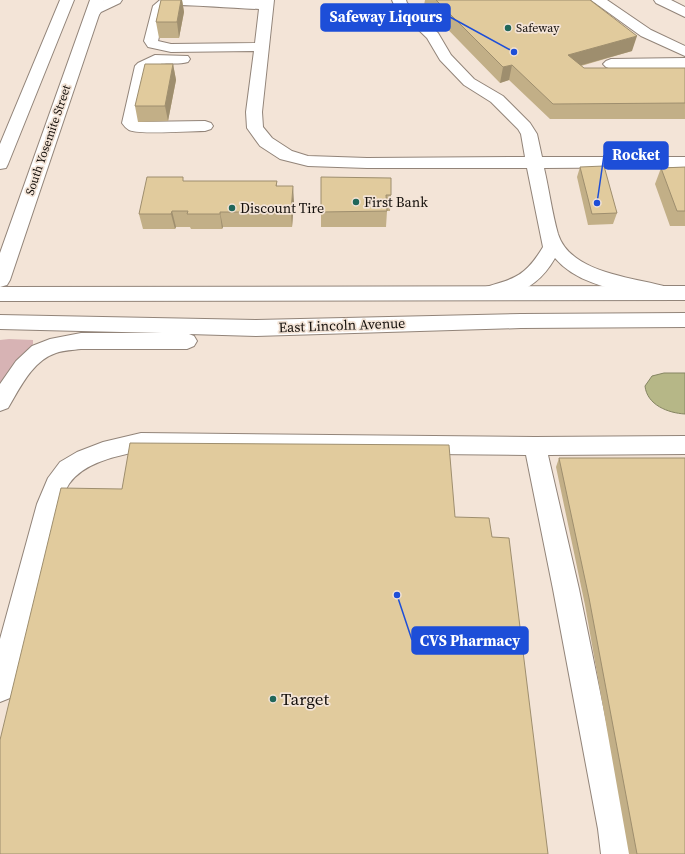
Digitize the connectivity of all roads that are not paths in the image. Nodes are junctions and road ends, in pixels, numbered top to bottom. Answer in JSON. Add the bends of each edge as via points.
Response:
{"nodes":[{"id":1,"x":67,"y":0,"type":"edge"},
{"id":2,"x":115,"y":0,"type":"edge"},
{"id":3,"x":399,"y":0,"type":"edge"},
{"id":4,"x":598,"y":0,"type":"edge"},
{"id":5,"x":661,"y":0,"type":"edge"},
{"id":6,"x":266,"y":3,"type":"edge"},
{"id":7,"x":95,"y":6,"type":"edge"},
{"id":8,"x":685,"y":14,"type":"edge"},
{"id":9,"x":261,"y":52,"type":"junction"},
{"id":10,"x":685,"y":52,"type":"edge"},
{"id":11,"x":212,"y":53,"type":"junction"},
{"id":12,"x":685,"y":63,"type":"edge"},
{"id":13,"x":611,"y":64,"type":"dead end"},
{"id":14,"x":205,"y":126,"type":"dead end"},
{"id":15,"x":685,"y":162,"type":"edge"},
{"id":16,"x":536,"y":163,"type":"junction"},
{"id":17,"x":0,"y":164,"type":"edge"},
{"id":18,"x":551,"y":238,"type":"junction"},
{"id":19,"x":0,"y":280,"type":"edge"},
{"id":20,"x":489,"y":293,"type":"junction"},
{"id":21,"x":663,"y":293,"type":"junction"},
{"id":22,"x":685,"y":293,"type":"edge"},
{"id":23,"x":0,"y":294,"type":"edge"},
{"id":24,"x":685,"y":320,"type":"edge"},
{"id":25,"x":0,"y":322,"type":"edge"},
{"id":26,"x":256,"y":328,"type":"junction"},
{"id":27,"x":0,"y":402,"type":"edge"},
{"id":28,"x":685,"y":445,"type":"edge"},
{"id":29,"x":535,"y":446,"type":"junction"},
{"id":30,"x":0,"y":688,"type":"edge"},
{"id":31,"x":616,"y":854,"type":"edge"}],
"edges":[{"from":1,"to":17,"type":"main road"},
{"from":2,"to":7,"type":"main road","via":[[96,9]]},
{"from":3,"to":16,"type":"main road","via":[[400,4],[433,36],[445,57],[470,82],[497,99],[524,126],[529,134]]},
{"from":4,"to":10,"type":"main road","via":[[646,33]]},
{"from":5,"to":8,"type":"main road"},
{"from":6,"to":9,"type":"main road"},
{"from":6,"to":11,"type":"main road","via":[[174,1],[160,6],[151,41],[153,44]]},
{"from":7,"to":19,"type":"main road","name":"South Yosemite Street"},
{"from":9,"to":11,"type":"main road"},
{"from":9,"to":16,"type":"main road","via":[[254,112],[255,128],[266,142],[286,155],[328,163]]},
{"from":11,"to":14,"type":"main road","via":[[155,59],[143,66],[130,118],[130,123],[142,128]]},
{"from":12,"to":13,"type":"main road"},
{"from":15,"to":16,"type":"main road"},
{"from":16,"to":18,"type":"main road"},
{"from":18,"to":20,"type":"main road","via":[[552,247],[542,266],[530,279],[508,289]]},
{"from":18,"to":21,"type":"main road","via":[[567,260],[582,270],[607,280]]},
{"from":20,"to":21,"type":"main road"},
{"from":20,"to":23,"type":"main road"},
{"from":21,"to":22,"type":"main road"},
{"from":24,"to":26,"type":"main road","name":"East Lincoln Avenue","via":[[521,320]]},
{"from":25,"to":26,"type":"main road","name":"East Lincoln Avenue"},
{"from":26,"to":27,"type":"main road","via":[[228,341],[81,341],[47,346],[36,352],[24,365]]},
{"from":28,"to":29,"type":"main road"},
{"from":29,"to":30,"type":"main road","via":[[141,442],[112,448],[88,458],[68,469],[56,485]]},
{"from":29,"to":31,"type":"main road","via":[[566,589]]}]}
